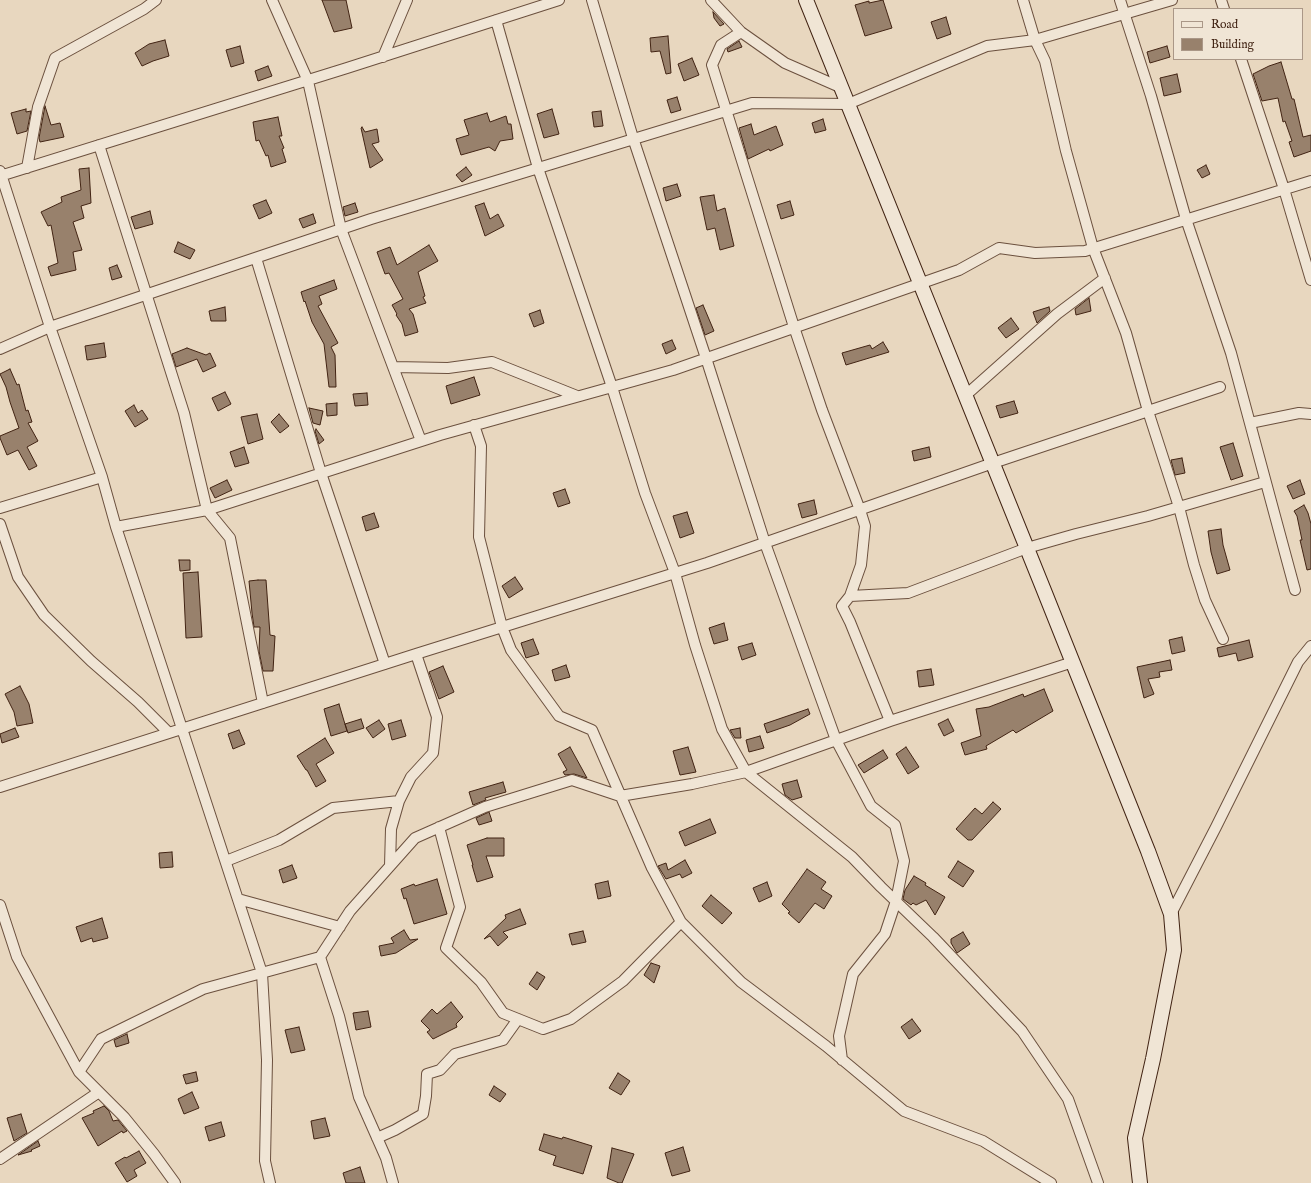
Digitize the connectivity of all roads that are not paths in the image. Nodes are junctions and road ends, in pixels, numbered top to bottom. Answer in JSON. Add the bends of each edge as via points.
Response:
{"nodes":[{"id":1,"x":156,"y":0,"type":"edge"},
{"id":2,"x":272,"y":0,"type":"edge"},
{"id":3,"x":407,"y":0,"type":"edge"},
{"id":4,"x":559,"y":0,"type":"edge"},
{"id":5,"x":592,"y":0,"type":"edge"},
{"id":6,"x":711,"y":0,"type":"edge"},
{"id":7,"x":806,"y":0,"type":"edge"},
{"id":8,"x":1023,"y":0,"type":"edge"},
{"id":9,"x":1120,"y":0,"type":"edge"},
{"id":10,"x":1172,"y":0,"type":"edge"},
{"id":11,"x":1125,"y":14,"type":"junction"},
{"id":12,"x":496,"y":20,"type":"junction"},
{"id":13,"x":741,"y":32,"type":"junction"},
{"id":14,"x":1035,"y":40,"type":"junction"},
{"id":15,"x":383,"y":56,"type":"junction"},
{"id":16,"x":1241,"y":60,"type":"edge"},
{"id":17,"x":308,"y":80,"type":"junction"},
{"id":18,"x":842,"y":88,"type":"junction"},
{"id":19,"x":848,"y":104,"type":"junction"},
{"id":20,"x":727,"y":110,"type":"junction"},
{"id":21,"x":633,"y":138,"type":"junction"},
{"id":22,"x":99,"y":145,"type":"junction"},
{"id":23,"x":27,"y":168,"type":"junction"},
{"id":24,"x":538,"y":168,"type":"junction"},
{"id":25,"x":0,"y":174,"type":"edge"},
{"id":26,"x":1311,"y":181,"type":"edge"},
{"id":27,"x":1284,"y":189,"type":"junction"},
{"id":28,"x":1186,"y":219,"type":"junction"},
{"id":29,"x":341,"y":229,"type":"junction"},
{"id":30,"x":1093,"y":248,"type":"junction"},
{"id":31,"x":256,"y":258,"type":"junction"},
{"id":32,"x":1105,"y":278,"type":"junction"},
{"id":33,"x":1311,"y":280,"type":"edge"},
{"id":34,"x":921,"y":283,"type":"junction"},
{"id":35,"x":147,"y":295,"type":"junction"},
{"id":36,"x":50,"y":327,"type":"junction"},
{"id":37,"x":794,"y":327,"type":"junction"},
{"id":38,"x":0,"y":349,"type":"edge"},
{"id":39,"x":706,"y":358,"type":"junction"},
{"id":40,"x":393,"y":367,"type":"junction"},
{"id":41,"x":612,"y":387,"type":"junction"},
{"id":42,"x":1220,"y":387,"type":"dead end"},
{"id":43,"x":966,"y":395,"type":"junction"},
{"id":44,"x":576,"y":396,"type":"junction"},
{"id":45,"x":1148,"y":411,"type":"junction"},
{"id":46,"x":1311,"y":414,"type":"edge"},
{"id":47,"x":1250,"y":423,"type":"junction"},
{"id":48,"x":474,"y":425,"type":"junction"},
{"id":49,"x":421,"y":441,"type":"junction"},
{"id":50,"x":993,"y":463,"type":"junction"},
{"id":51,"x":321,"y":473,"type":"junction"},
{"id":52,"x":102,"y":477,"type":"junction"},
{"id":53,"x":1265,"y":482,"type":"junction"},
{"id":54,"x":0,"y":508,"type":"edge"},
{"id":55,"x":1179,"y":508,"type":"junction"},
{"id":56,"x":207,"y":510,"type":"junction"},
{"id":57,"x":860,"y":510,"type":"junction"},
{"id":58,"x":0,"y":524,"type":"edge"},
{"id":59,"x":116,"y":527,"type":"junction"},
{"id":60,"x":765,"y":543,"type":"junction"},
{"id":61,"x":1027,"y":548,"type":"junction"},
{"id":62,"x":675,"y":573,"type":"junction"},
{"id":63,"x":1295,"y":590,"type":"dead end"},
{"id":64,"x":850,"y":596,"type":"junction"},
{"id":65,"x":502,"y":627,"type":"junction"},
{"id":66,"x":1223,"y":639,"type":"dead end"},
{"id":67,"x":1311,"y":646,"type":"edge"},
{"id":68,"x":416,"y":654,"type":"junction"},
{"id":69,"x":1073,"y":662,"type":"junction"},
{"id":70,"x":385,"y":664,"type":"junction"},
{"id":71,"x":263,"y":703,"type":"junction"},
{"id":72,"x":890,"y":721,"type":"junction"},
{"id":73,"x":183,"y":729,"type":"junction"},
{"id":74,"x":169,"y":733,"type":"junction"},
{"id":75,"x":836,"y":740,"type":"junction"},
{"id":76,"x":746,"y":772,"type":"junction"},
{"id":77,"x":0,"y":787,"type":"edge"},
{"id":78,"x":620,"y":796,"type":"junction"},
{"id":79,"x":399,"y":801,"type":"junction"},
{"id":80,"x":439,"y":827,"type":"junction"},
{"id":81,"x":226,"y":861,"type":"junction"},
{"id":82,"x":390,"y":866,"type":"junction"},
{"id":83,"x":238,"y":899,"type":"junction"},
{"id":84,"x":896,"y":901,"type":"junction"},
{"id":85,"x":0,"y":905,"type":"edge"},
{"id":86,"x":1170,"y":914,"type":"junction"},
{"id":87,"x":681,"y":922,"type":"junction"},
{"id":88,"x":340,"y":927,"type":"junction"},
{"id":89,"x":320,"y":957,"type":"junction"},
{"id":90,"x":262,"y":973,"type":"junction"},
{"id":91,"x":518,"y":1020,"type":"junction"},
{"id":92,"x":842,"y":1060,"type":"junction"},
{"id":93,"x":79,"y":1072,"type":"junction"},
{"id":94,"x":99,"y":1092,"type":"junction"},
{"id":95,"x":377,"y":1138,"type":"junction"},
{"id":96,"x":0,"y":1149,"type":"edge"},
{"id":97,"x":12,"y":1149,"type":"junction"},
{"id":98,"x":0,"y":1159,"type":"edge"},
{"id":99,"x":175,"y":1183,"type":"edge"},
{"id":100,"x":270,"y":1183,"type":"edge"},
{"id":101,"x":393,"y":1183,"type":"edge"},
{"id":102,"x":1051,"y":1183,"type":"edge"},
{"id":103,"x":1098,"y":1183,"type":"edge"},
{"id":104,"x":1140,"y":1183,"type":"edge"}],
"edges":[{"from":1,"to":23,"type":"street","via":[[55,58],[38,106]]},
{"from":2,"to":17,"type":"street"},
{"from":3,"to":15,"type":"street"},
{"from":4,"to":12,"type":"street"},
{"from":5,"to":21,"type":"street"},
{"from":6,"to":13,"type":"street"},
{"from":7,"to":18,"type":"street"},
{"from":8,"to":14,"type":"street"},
{"from":9,"to":11,"type":"street"},
{"from":10,"to":11,"type":"street"},
{"from":11,"to":14,"type":"street"},
{"from":11,"to":28,"type":"street"},
{"from":12,"to":15,"type":"street"},
{"from":12,"to":24,"type":"street"},
{"from":13,"to":18,"type":"street","via":[[785,63]]},
{"from":13,"to":20,"type":"street","via":[[721,45],[712,65]]},
{"from":14,"to":19,"type":"street","via":[[987,46]]},
{"from":14,"to":30,"type":"street","via":[[1045,61]]},
{"from":15,"to":17,"type":"street"},
{"from":16,"to":27,"type":"street"},
{"from":17,"to":22,"type":"street"},
{"from":17,"to":29,"type":"street"},
{"from":18,"to":19,"type":"street"},
{"from":19,"to":20,"type":"street","via":[[752,103]]},
{"from":19,"to":34,"type":"street"},
{"from":20,"to":21,"type":"street"},
{"from":20,"to":37,"type":"street"},
{"from":21,"to":24,"type":"street"},
{"from":21,"to":39,"type":"street"},
{"from":22,"to":23,"type":"street"},
{"from":22,"to":35,"type":"street"},
{"from":23,"to":25,"type":"street"},
{"from":24,"to":29,"type":"street"},
{"from":24,"to":41,"type":"street"},
{"from":25,"to":36,"type":"street"},
{"from":26,"to":27,"type":"street"},
{"from":27,"to":28,"type":"street"},
{"from":27,"to":33,"type":"street"},
{"from":28,"to":30,"type":"street"},
{"from":28,"to":47,"type":"street","via":[[1231,353]]},
{"from":29,"to":31,"type":"street"},
{"from":29,"to":40,"type":"street"},
{"from":30,"to":32,"type":"street"},
{"from":30,"to":34,"type":"street","via":[[1085,251],[1035,253],[999,248],[959,270]]},
{"from":31,"to":35,"type":"street"},
{"from":31,"to":51,"type":"street"},
{"from":32,"to":43,"type":"street","via":[[1057,314]]},
{"from":32,"to":45,"type":"street","via":[[1126,333]]},
{"from":34,"to":37,"type":"street"},
{"from":34,"to":43,"type":"street"},
{"from":35,"to":36,"type":"street"},
{"from":35,"to":56,"type":"street","via":[[184,413]]},
{"from":36,"to":38,"type":"street"},
{"from":36,"to":52,"type":"street"},
{"from":37,"to":39,"type":"street"},
{"from":37,"to":57,"type":"street"},
{"from":39,"to":41,"type":"street"},
{"from":39,"to":60,"type":"street"},
{"from":40,"to":44,"type":"street","via":[[448,368],[492,362]]},
{"from":40,"to":49,"type":"street"},
{"from":41,"to":44,"type":"street"},
{"from":41,"to":62,"type":"street","via":[[645,494]]},
{"from":42,"to":45,"type":"street"},
{"from":43,"to":50,"type":"street"},
{"from":44,"to":48,"type":"street"},
{"from":45,"to":50,"type":"street"},
{"from":45,"to":55,"type":"street"},
{"from":46,"to":47,"type":"street","via":[[1299,413]]},
{"from":47,"to":53,"type":"street"},
{"from":48,"to":49,"type":"street"},
{"from":48,"to":65,"type":"street","via":[[481,446],[479,537]]},
{"from":49,"to":51,"type":"street"},
{"from":50,"to":57,"type":"street"},
{"from":50,"to":61,"type":"street"},
{"from":51,"to":56,"type":"street"},
{"from":51,"to":70,"type":"street"},
{"from":52,"to":54,"type":"street"},
{"from":52,"to":59,"type":"street"},
{"from":53,"to":55,"type":"street"},
{"from":53,"to":63,"type":"street"},
{"from":55,"to":61,"type":"street"},
{"from":55,"to":66,"type":"street","via":[[1205,600]]},
{"from":56,"to":59,"type":"street"},
{"from":56,"to":71,"type":"street","via":[[230,538]]},
{"from":57,"to":60,"type":"street"},
{"from":57,"to":64,"type":"street","via":[[865,526],[861,565]]},
{"from":58,"to":74,"type":"street","via":[[18,577],[44,615]]},
{"from":59,"to":73,"type":"street"},
{"from":60,"to":62,"type":"street"},
{"from":60,"to":75,"type":"street"},
{"from":61,"to":64,"type":"street","via":[[908,593]]},
{"from":61,"to":69,"type":"street"},
{"from":62,"to":65,"type":"street"},
{"from":62,"to":76,"type":"street","via":[[722,729]]},
{"from":64,"to":72,"type":"street","via":[[842,606]]},
{"from":65,"to":68,"type":"street"},
{"from":65,"to":78,"type":"street","via":[[511,650],[559,716],[592,730]]},
{"from":67,"to":86,"type":"street","via":[[1298,662]]},
{"from":68,"to":70,"type":"street"},
{"from":68,"to":79,"type":"street","via":[[437,717],[433,753],[410,777]]},
{"from":69,"to":72,"type":"street"},
{"from":69,"to":86,"type":"street","via":[[1148,851]]},
{"from":70,"to":71,"type":"street"},
{"from":71,"to":73,"type":"street"},
{"from":72,"to":75,"type":"street"},
{"from":73,"to":74,"type":"street"},
{"from":73,"to":81,"type":"street"},
{"from":74,"to":77,"type":"street"},
{"from":75,"to":76,"type":"street"},
{"from":75,"to":84,"type":"street","via":[[871,806],[895,825],[904,861]]},
{"from":76,"to":78,"type":"street"},
{"from":76,"to":84,"type":"street","via":[[852,857]]},
{"from":78,"to":80,"type":"street","via":[[572,780],[485,807]]},
{"from":78,"to":87,"type":"street","via":[[652,868]]},
{"from":79,"to":81,"type":"street","via":[[333,808],[279,840]]},
{"from":79,"to":82,"type":"street","via":[[391,829]]},
{"from":80,"to":82,"type":"street","via":[[415,838]]},
{"from":80,"to":91,"type":"street","via":[[460,907],[446,948],[481,982],[502,1014]]},
{"from":81,"to":83,"type":"street"},
{"from":82,"to":88,"type":"street","via":[[350,911]]},
{"from":83,"to":88,"type":"street"},
{"from":83,"to":90,"type":"street"},
{"from":84,"to":92,"type":"street","via":[[884,934],[853,974],[839,1036]]},
{"from":84,"to":103,"type":"street","via":[[1022,1031],[1068,1099]]},
{"from":85,"to":93,"type":"street","via":[[17,957]]},
{"from":86,"to":104,"type":"street","via":[[1174,950],[1153,1059],[1134,1138]]},
{"from":87,"to":91,"type":"street","via":[[623,981],[571,1019],[543,1029]]},
{"from":87,"to":92,"type":"street","via":[[741,982]]},
{"from":88,"to":89,"type":"street"},
{"from":89,"to":90,"type":"street"},
{"from":89,"to":95,"type":"street","via":[[340,1016],[359,1097]]},
{"from":90,"to":93,"type":"street","via":[[203,990],[102,1039]]},
{"from":90,"to":100,"type":"street","via":[[267,1060],[265,1160]]},
{"from":91,"to":95,"type":"street","via":[[503,1040],[455,1054],[440,1070],[427,1074],[423,1114]]},
{"from":92,"to":102,"type":"street","via":[[904,1111],[983,1141]]},
{"from":93,"to":94,"type":"street"},
{"from":94,"to":97,"type":"street"},
{"from":94,"to":99,"type":"street","via":[[124,1117]]},
{"from":95,"to":101,"type":"street"},
{"from":96,"to":97,"type":"street"},
{"from":97,"to":98,"type":"street"}]}
